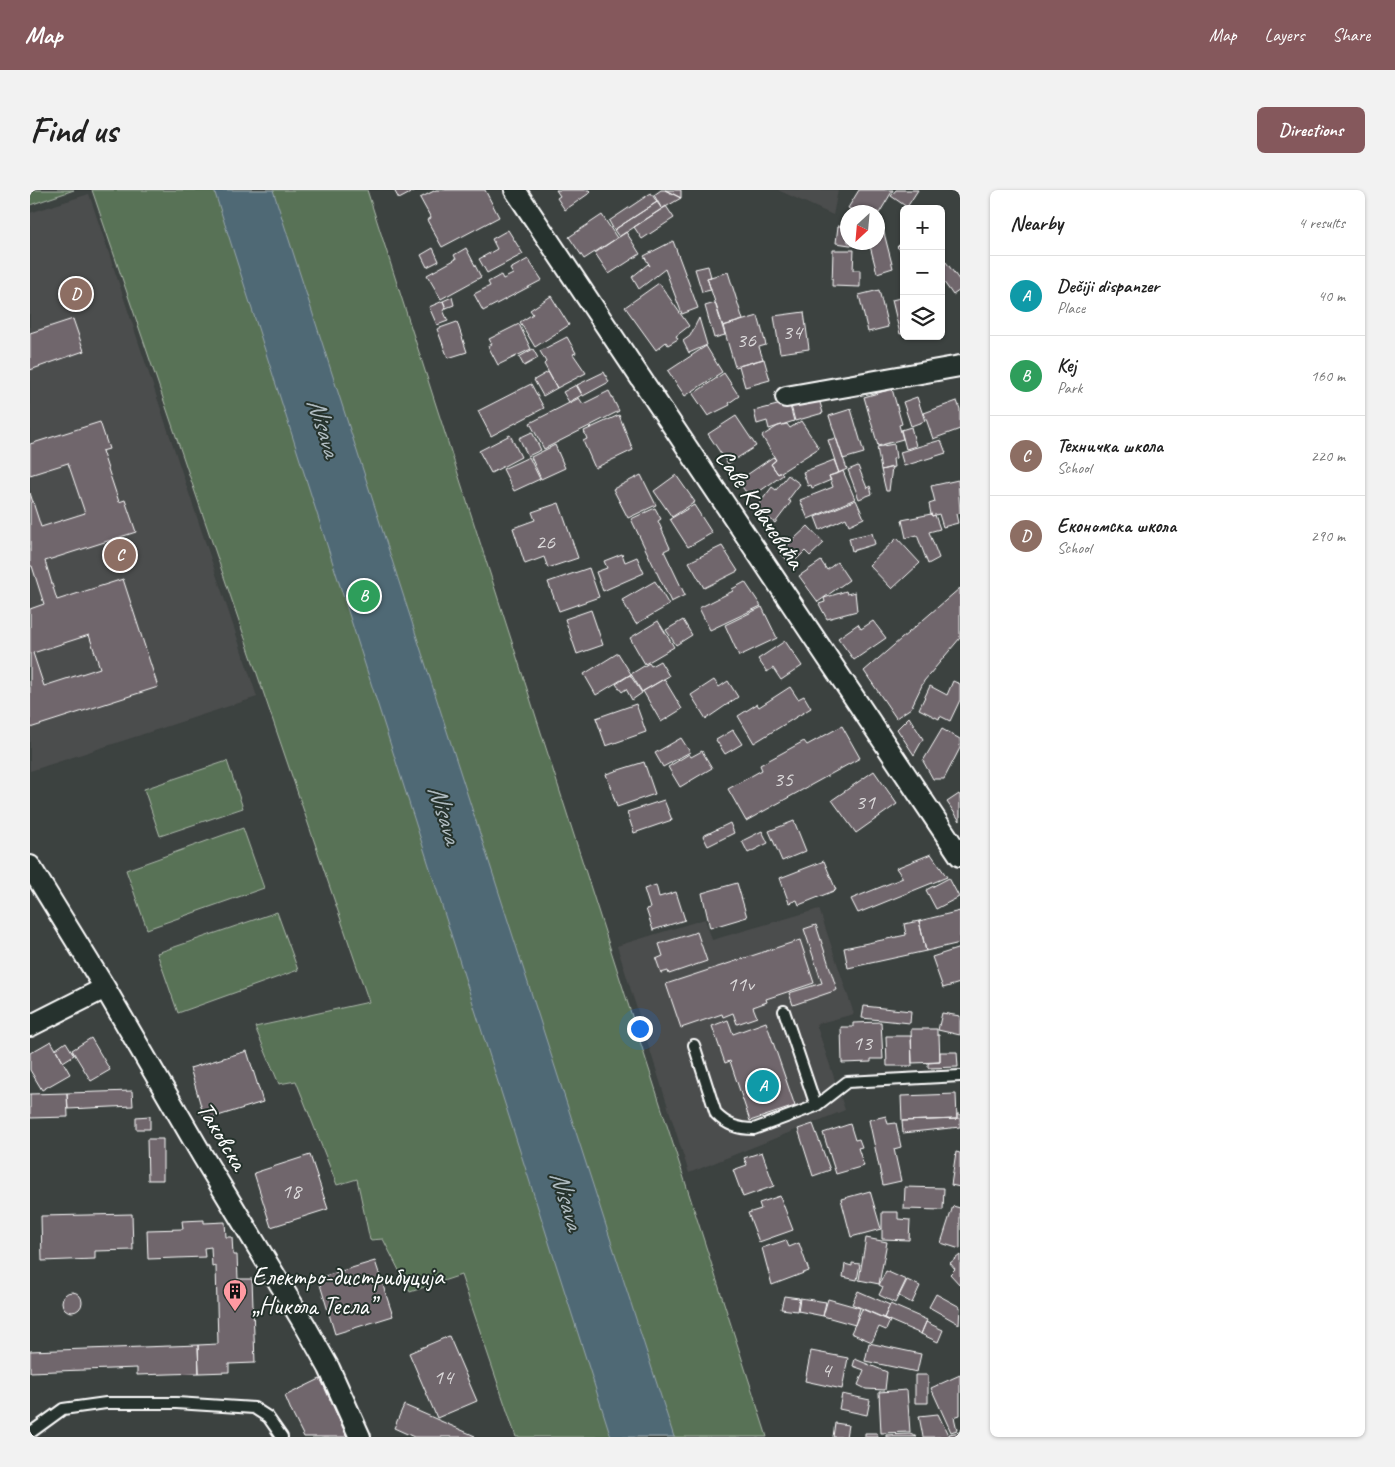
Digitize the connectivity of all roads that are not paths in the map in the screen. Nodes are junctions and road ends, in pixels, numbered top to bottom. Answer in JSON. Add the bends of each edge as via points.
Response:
{"nodes":[{"id":1,"x":515,"y":190,"type":"edge"},
{"id":2,"x":960,"y":366,"type":"edge"},
{"id":3,"x":786,"y":397,"type":"dead end"},
{"id":4,"x":960,"y":856,"type":"edge"},
{"id":5,"x":30,"y":866,"type":"edge"},
{"id":6,"x":105,"y":988,"type":"junction"},
{"id":7,"x":784,"y":1011,"type":"dead end"},
{"id":8,"x":30,"y":1026,"type":"edge"},
{"id":9,"x":694,"y":1046,"type":"dead end"},
{"id":10,"x":960,"y":1076,"type":"edge"},
{"id":11,"x":816,"y":1106,"type":"junction"},
{"id":12,"x":30,"y":1433,"type":"edge"},
{"id":13,"x":282,"y":1437,"type":"edge"},
{"id":14,"x":360,"y":1437,"type":"edge"}],
"edges":[{"from":1,"to":4,"type":"street","name":"Саве Ковачевића"},
{"from":2,"to":3,"type":"street"},
{"from":5,"to":6,"type":"street","name":"Таковска"},
{"from":6,"to":8,"type":"street"},
{"from":6,"to":14,"type":"street","name":"Таковска","via":[[325,1360]]},
{"from":7,"to":11,"type":"lane"},
{"from":9,"to":11,"type":"lane","via":[[716,1114],[734,1126],[754,1129]]},
{"from":10,"to":11,"type":"lane","via":[[847,1082]]},
{"from":12,"to":13,"type":"lane","via":[[63,1409],[106,1403],[176,1403],[254,1408],[268,1417]]}]}
